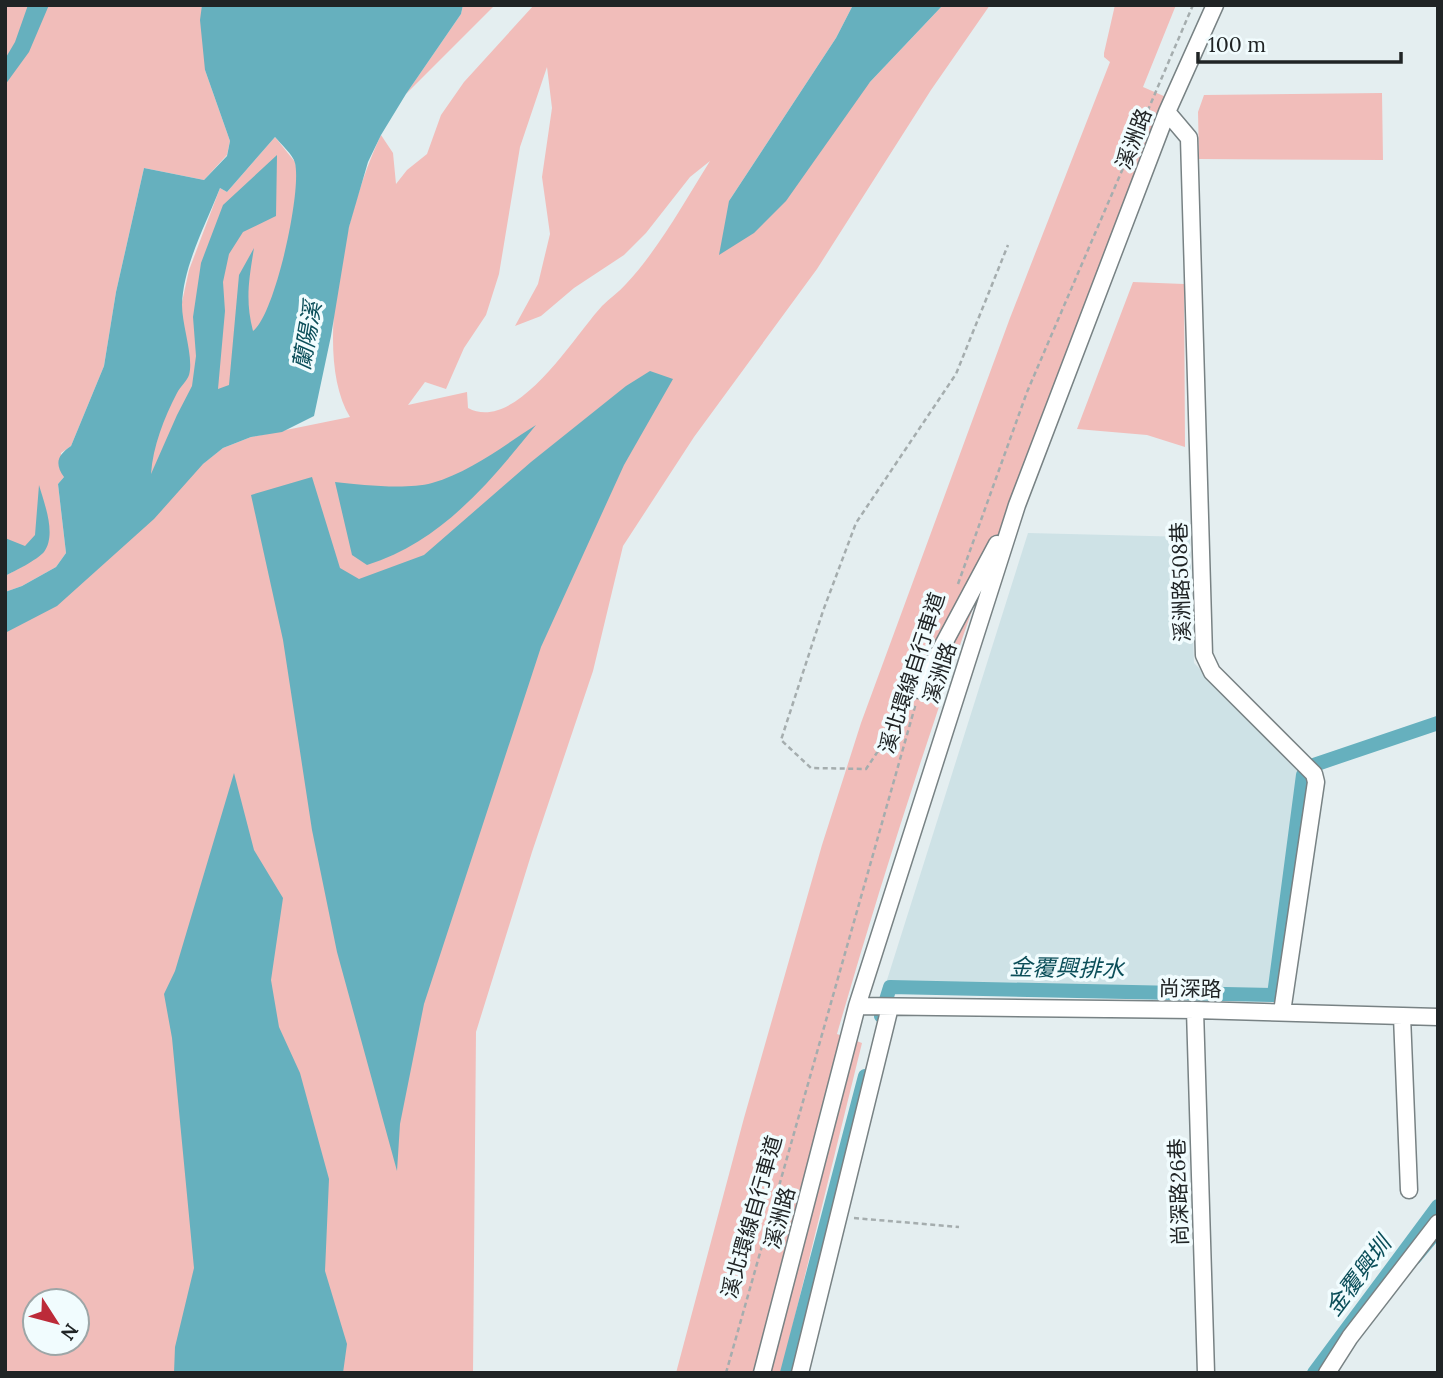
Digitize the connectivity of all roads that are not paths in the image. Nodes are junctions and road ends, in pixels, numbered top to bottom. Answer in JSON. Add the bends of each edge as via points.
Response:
{"nodes":[{"id":1,"x":1215,"y":5,"type":"edge"},
{"id":2,"x":1167,"y":112,"type":"junction"},
{"id":3,"x":1017,"y":505,"type":"junction"},
{"id":4,"x":919,"y":690,"type":"road end"},
{"id":5,"x":857,"y":1006,"type":"junction"},
{"id":6,"x":890,"y":1007,"type":"junction"},
{"id":7,"x":1195,"y":1010,"type":"junction"},
{"id":8,"x":1282,"y":1012,"type":"junction"},
{"id":9,"x":1402,"y":1016,"type":"junction"},
{"id":10,"x":1438,"y":1017,"type":"edge"},
{"id":11,"x":1409,"y":1189,"type":"dead end"},
{"id":12,"x":1438,"y":1223,"type":"edge"},
{"id":13,"x":762,"y":1373,"type":"edge"},
{"id":14,"x":800,"y":1373,"type":"edge"},
{"id":15,"x":1206,"y":1373,"type":"edge"},
{"id":16,"x":1327,"y":1373,"type":"edge"}],
"edges":[{"from":1,"to":2,"type":"street","name":"溪洲路"},
{"from":2,"to":3,"type":"street","name":"溪洲路"},
{"from":2,"to":8,"type":"street","name":"溪洲路508巷","via":[[1189,138],[1204,655],[1212,672],[1314,774],[1316,782]]},
{"from":3,"to":4,"type":"street"},
{"from":3,"to":5,"type":"street","name":"溪洲路"},
{"from":5,"to":6,"type":"street","name":"尚深路"},
{"from":5,"to":13,"type":"street","name":"溪洲路"},
{"from":6,"to":7,"type":"street","name":"尚深路"},
{"from":6,"to":14,"type":"street"},
{"from":7,"to":8,"type":"street","name":"尚深路"},
{"from":7,"to":15,"type":"street","name":"尚深路26巷"},
{"from":8,"to":9,"type":"street","name":"尚深路"},
{"from":9,"to":10,"type":"street","name":"尚深路"},
{"from":9,"to":11,"type":"street"},
{"from":12,"to":16,"type":"street"}]}
